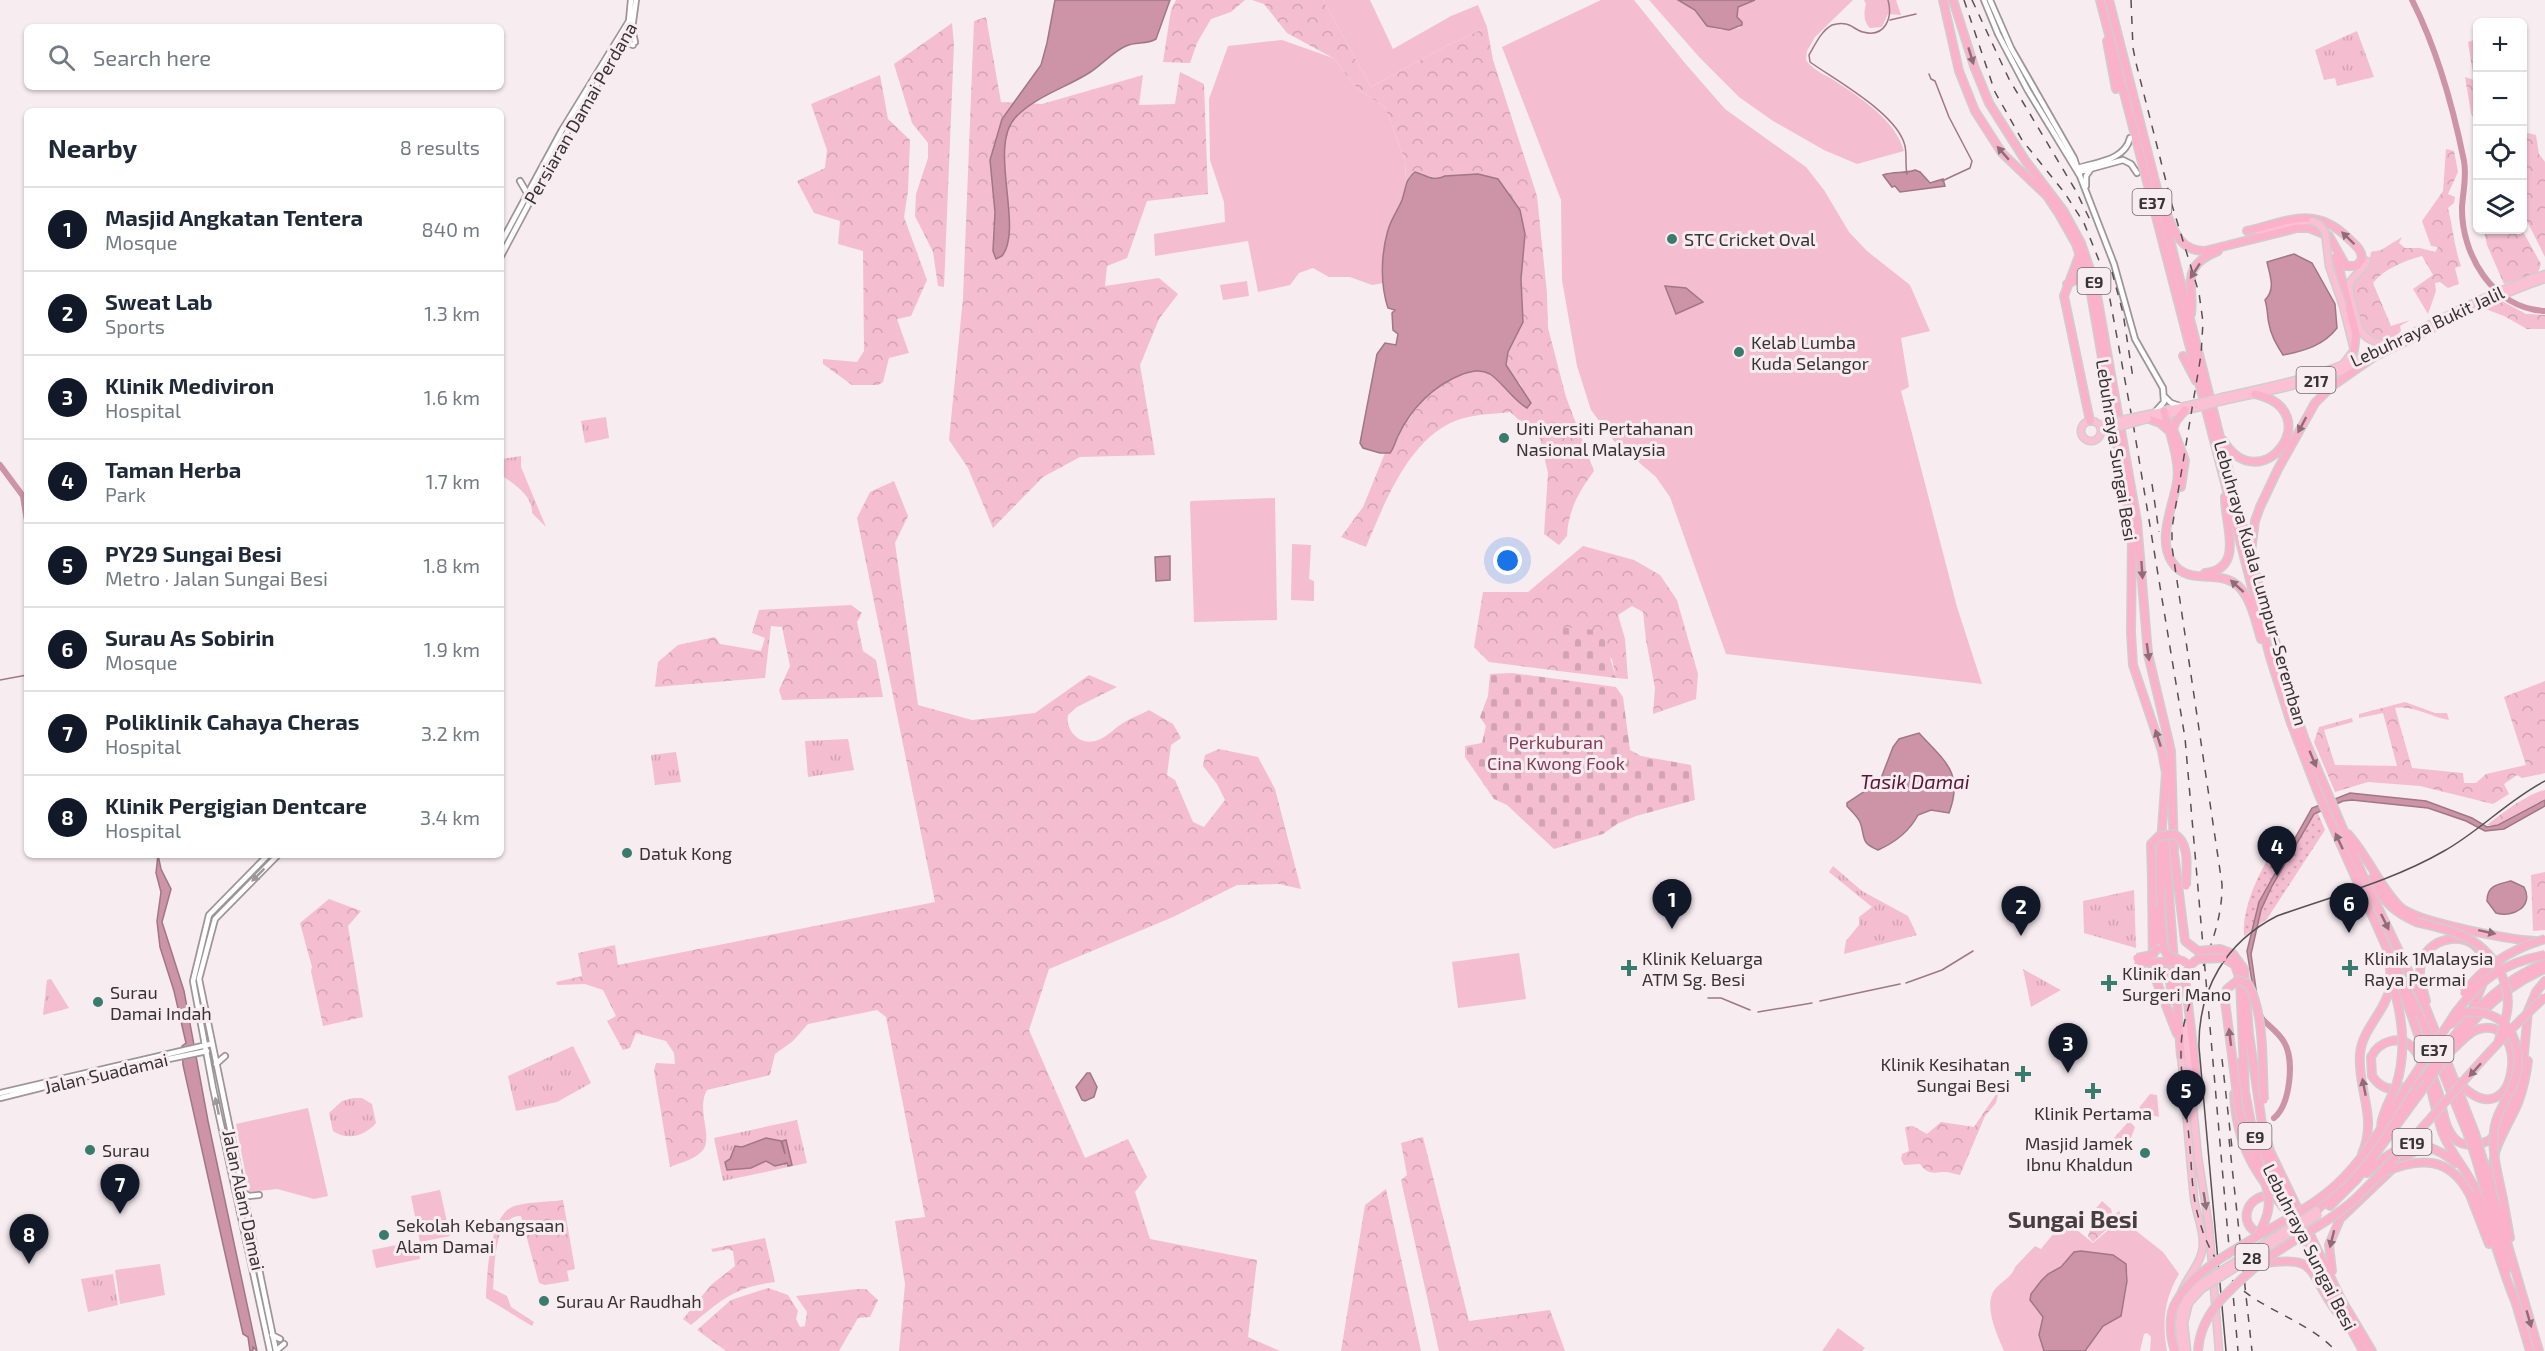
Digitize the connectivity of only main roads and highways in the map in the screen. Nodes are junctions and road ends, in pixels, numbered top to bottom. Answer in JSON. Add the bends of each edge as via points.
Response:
{"nodes":[{"id":1,"x":631,"y":0,"type":"edge"},
{"id":2,"x":636,"y":0,"type":"edge"},
{"id":3,"x":1943,"y":0,"type":"edge"},
{"id":4,"x":1953,"y":0,"type":"edge"},
{"id":5,"x":1984,"y":0,"type":"edge"},
{"id":6,"x":1990,"y":0,"type":"edge"},
{"id":7,"x":2100,"y":0,"type":"edge"},
{"id":8,"x":2109,"y":0,"type":"edge"},
{"id":9,"x":2107,"y":26,"type":"junction"},
{"id":10,"x":632,"y":29,"type":"junction"},
{"id":11,"x":621,"y":46,"type":"junction"},
{"id":12,"x":2116,"y":88,"type":"dead end"},
{"id":13,"x":2040,"y":106,"type":"junction"},
{"id":14,"x":2130,"y":138,"type":"dead end"},
{"id":15,"x":2074,"y":158,"type":"junction"},
{"id":16,"x":2091,"y":166,"type":"junction"},
{"id":17,"x":2078,"y":171,"type":"junction"},
{"id":18,"x":2137,"y":173,"type":"dead end"},
{"id":19,"x":533,"y":181,"type":"junction"},
{"id":20,"x":2086,"y":189,"type":"junction"},
{"id":21,"x":527,"y":193,"type":"junction"},
{"id":22,"x":2159,"y":199,"type":"junction"},
{"id":23,"x":2247,"y":231,"type":"joint"},
{"id":24,"x":504,"y":237,"type":"edge"},
{"id":25,"x":504,"y":250,"type":"edge"},
{"id":26,"x":2079,"y":254,"type":"junction"},
{"id":27,"x":2336,"y":257,"type":"junction"},
{"id":28,"x":2367,"y":261,"type":"joint"},
{"id":29,"x":2545,"y":274,"type":"edge"},
{"id":30,"x":2545,"y":279,"type":"edge"},
{"id":31,"x":2067,"y":284,"type":"junction"},
{"id":32,"x":2090,"y":288,"type":"junction"},
{"id":33,"x":2508,"y":290,"type":"junction"},
{"id":34,"x":2487,"y":299,"type":"junction"},
{"id":35,"x":2190,"y":317,"type":"junction"},
{"id":36,"x":2396,"y":342,"type":"junction"},
{"id":37,"x":2354,"y":350,"type":"junction"},
{"id":38,"x":2183,"y":356,"type":"dead end"},
{"id":39,"x":2374,"y":357,"type":"junction"},
{"id":40,"x":2341,"y":366,"type":"junction"},
{"id":41,"x":2199,"y":385,"type":"junction"},
{"id":42,"x":2255,"y":394,"type":"junction"},
{"id":43,"x":2165,"y":397,"type":"junction"},
{"id":44,"x":2223,"y":399,"type":"junction"},
{"id":45,"x":2184,"y":408,"type":"junction"},
{"id":46,"x":2165,"y":413,"type":"junction"},
{"id":47,"x":2150,"y":416,"type":"junction"},
{"id":48,"x":2090,"y":421,"type":"junction"},
{"id":49,"x":2101,"y":428,"type":"junction"},
{"id":50,"x":2169,"y":432,"type":"junction"},
{"id":51,"x":2220,"y":436,"type":"junction"},
{"id":52,"x":2226,"y":490,"type":"junction"},
{"id":53,"x":2250,"y":555,"type":"junction"},
{"id":54,"x":2270,"y":657,"type":"junction"},
{"id":55,"x":2164,"y":817,"type":"junction"},
{"id":56,"x":2173,"y":826,"type":"junction"},
{"id":57,"x":2345,"y":830,"type":"junction"},
{"id":58,"x":265,"y":858,"type":"edge"},
{"id":59,"x":275,"y":858,"type":"edge"},
{"id":60,"x":2370,"y":866,"type":"junction"},
{"id":61,"x":2152,"y":879,"type":"junction"},
{"id":62,"x":2183,"y":917,"type":"junction"},
{"id":63,"x":2161,"y":919,"type":"junction"},
{"id":64,"x":2375,"y":920,"type":"junction"},
{"id":65,"x":2158,"y":940,"type":"junction"},
{"id":66,"x":2545,"y":940,"type":"edge"},
{"id":67,"x":2160,"y":949,"type":"junction"},
{"id":68,"x":2388,"y":951,"type":"junction"},
{"id":69,"x":2545,"y":955,"type":"edge"},
{"id":70,"x":2198,"y":959,"type":"junction"},
{"id":71,"x":2185,"y":961,"type":"junction"},
{"id":72,"x":2545,"y":963,"type":"edge"},
{"id":73,"x":2154,"y":964,"type":"junction"},
{"id":74,"x":2395,"y":966,"type":"junction"},
{"id":75,"x":2545,"y":969,"type":"edge"},
{"id":76,"x":2545,"y":981,"type":"edge"},
{"id":77,"x":2545,"y":998,"type":"edge"},
{"id":78,"x":2426,"y":1008,"type":"junction"},
{"id":79,"x":2456,"y":1012,"type":"junction"},
{"id":80,"x":2469,"y":1017,"type":"junction"},
{"id":81,"x":2185,"y":1026,"type":"junction"},
{"id":82,"x":2525,"y":1030,"type":"junction"},
{"id":83,"x":2177,"y":1034,"type":"junction"},
{"id":84,"x":2191,"y":1039,"type":"junction"},
{"id":85,"x":2497,"y":1045,"type":"junction"},
{"id":86,"x":2243,"y":1046,"type":"junction"},
{"id":87,"x":2434,"y":1046,"type":"junction"},
{"id":88,"x":2450,"y":1047,"type":"junction"},
{"id":89,"x":205,"y":1048,"type":"junction"},
{"id":90,"x":212,"y":1049,"type":"junction"},
{"id":91,"x":2188,"y":1049,"type":"junction"},
{"id":92,"x":181,"y":1053,"type":"junction"},
{"id":93,"x":2181,"y":1056,"type":"junction"},
{"id":94,"x":216,"y":1066,"type":"junction"},
{"id":95,"x":2236,"y":1070,"type":"junction"},
{"id":96,"x":2425,"y":1077,"type":"junction"},
{"id":97,"x":2456,"y":1080,"type":"junction"},
{"id":98,"x":0,"y":1093,"type":"edge"},
{"id":99,"x":2194,"y":1096,"type":"joint"},
{"id":100,"x":0,"y":1098,"type":"edge"},
{"id":101,"x":2262,"y":1124,"type":"junction"},
{"id":102,"x":2381,"y":1128,"type":"junction"},
{"id":103,"x":2471,"y":1134,"type":"junction"},
{"id":104,"x":2433,"y":1149,"type":"junction"},
{"id":105,"x":2479,"y":1158,"type":"junction"},
{"id":106,"x":2200,"y":1168,"type":"junction"},
{"id":107,"x":2464,"y":1170,"type":"junction"},
{"id":108,"x":2380,"y":1173,"type":"junction"},
{"id":109,"x":2355,"y":1179,"type":"junction"},
{"id":110,"x":242,"y":1192,"type":"junction"},
{"id":111,"x":259,"y":1195,"type":"dead end"},
{"id":112,"x":253,"y":1198,"type":"dead end"},
{"id":113,"x":2275,"y":1198,"type":"junction"},
{"id":114,"x":2496,"y":1204,"type":"junction"},
{"id":115,"x":246,"y":1211,"type":"junction"},
{"id":116,"x":2318,"y":1212,"type":"junction"},
{"id":117,"x":2295,"y":1220,"type":"junction"},
{"id":118,"x":2284,"y":1232,"type":"junction"},
{"id":119,"x":2257,"y":1237,"type":"junction"},
{"id":120,"x":2259,"y":1264,"type":"junction"},
{"id":121,"x":2517,"y":1275,"type":"junction"},
{"id":122,"x":2339,"y":1293,"type":"junction"},
{"id":123,"x":2188,"y":1301,"type":"junction"},
{"id":124,"x":2516,"y":1301,"type":"junction"},
{"id":125,"x":2180,"y":1315,"type":"junction"},
{"id":126,"x":2353,"y":1334,"type":"junction"},
{"id":127,"x":2525,"y":1336,"type":"junction"},
{"id":128,"x":272,"y":1345,"type":"edge"},
{"id":129,"x":2175,"y":1351,"type":"edge"},
{"id":130,"x":2181,"y":1351,"type":"edge"},
{"id":131,"x":2187,"y":1351,"type":"edge"},
{"id":132,"x":2199,"y":1351,"type":"edge"},
{"id":133,"x":2219,"y":1351,"type":"edge"},
{"id":134,"x":2363,"y":1351,"type":"edge"},
{"id":135,"x":2372,"y":1351,"type":"edge"},
{"id":136,"x":2530,"y":1351,"type":"edge"},
{"id":137,"x":2539,"y":1351,"type":"edge"}],
"edges":[{"from":1,"to":19,"type":"main road","name":"Persiaran Damai Perdana","via":[[629,21]]},
{"from":2,"to":10,"type":"main road","name":"Persiaran Damai Perdana"},
{"from":26,"to":3,"type":"highway","name":"Lebuhraya Sungai Besi","number":"E9","one_way":true,"via":[[2053,205],[2002,153],[1975,111],[1959,71]]},
{"from":4,"to":56,"type":"highway","name":"Lebuhraya Sungai Besi","number":"E9","one_way":true,"via":[[1989,103],[2063,210],[2081,243],[2095,284],[2137,521],[2148,654],[2170,744]]},
{"from":5,"to":13,"type":"main road","via":[[1998,34]]},
{"from":6,"to":13,"type":"main road"},
{"from":7,"to":9,"type":"highway","name":"Lebuhraya Kuala Lumpur–Seremban","number":"E37"},
{"from":8,"to":22,"type":"highway","name":"Lebuhraya Kuala Lumpur–Seremban","number":"E37"},
{"from":9,"to":12,"type":"highway"},
{"from":9,"to":41,"type":"highway","name":"Lebuhraya Kuala Lumpur–Seremban","number":"E37"},
{"from":10,"to":11,"type":"main road","name":"Persiaran Damai Perdana"},
{"from":10,"to":11,"type":"main road","via":[[634,44]]},
{"from":11,"to":25,"type":"main road","name":"Persiaran Damai Perdana","via":[[567,132]]},
{"from":13,"to":15,"type":"main road"},
{"from":13,"to":17,"type":"main road"},
{"from":14,"to":16,"type":"main road","via":[[2121,154]]},
{"from":15,"to":16,"type":"main road"},
{"from":15,"to":17,"type":"main road"},
{"from":16,"to":17,"type":"main road"},
{"from":16,"to":18,"type":"main road","via":[[2123,160]]},
{"from":16,"to":20,"type":"main road"},
{"from":17,"to":20,"type":"main road"},
{"from":19,"to":21,"type":"main road","name":"Persiaran Damai Perdana"},
{"from":19,"to":21,"type":"main road","via":[[520,181]]},
{"from":20,"to":43,"type":"main road","via":[[2114,264],[2137,345]]},
{"from":21,"to":24,"type":"main road","name":"Persiaran Damai Perdana"},
{"from":22,"to":23,"type":"highway","one_way":true,"via":[[2177,237],[2195,250],[2205,251],[2306,227],[2329,236],[2346,266],[2357,266],[2362,259],[2360,249],[2320,219],[2304,218]]},
{"from":22,"to":35,"type":"highway","name":"Lebuhraya Kuala Lumpur–Seremban","number":"E37"},
{"from":23,"to":37,"type":"highway","bridge":true,"via":[[2312,221],[2319,224],[2325,232],[2329,266]]},
{"from":26,"to":31,"type":"highway"},
{"from":26,"to":32,"type":"highway","name":"Lebuhraya Sungai Besi","number":"E9"},
{"from":27,"to":28,"type":"highway","via":[[2350,271],[2360,269]]},
{"from":27,"to":35,"type":"highway","one_way":true,"via":[[2327,241],[2308,232],[2213,253],[2190,277]]},
{"from":27,"to":37,"type":"highway","via":[[2356,334]]},
{"from":28,"to":36,"type":"highway","via":[[2350,284],[2357,324],[2372,341]]},
{"from":29,"to":33,"type":"highway","name":"Lebuhraya Bukit Jalil","number":"217"},
{"from":30,"to":33,"type":"highway","name":"Lebuhraya Bukit Jalil","number":"217"},
{"from":31,"to":32,"type":"highway","via":[[2078,279]]},
{"from":31,"to":48,"type":"highway","via":[[2065,303]]},
{"from":55,"to":32,"type":"highway","name":"Lebuhraya Sungai Besi","number":"E9","one_way":true,"via":[[2166,773],[2162,751],[2132,658],[2132,532]]},
{"from":33,"to":34,"type":"highway","name":"Lebuhraya Bukit Jalil","number":"217"},
{"from":34,"to":36,"type":"highway","name":"Lebuhraya Bukit Jalil","number":"217"},
{"from":34,"to":39,"type":"highway","name":"Lebuhraya Bukit Jalil","number":"217"},
{"from":35,"to":51,"type":"highway","name":"Lebuhraya Kuala Lumpur–Seremban","number":"E37"},
{"from":36,"to":40,"type":"highway","name":"Lebuhraya Bukit Jalil","number":"217"},
{"from":37,"to":40,"type":"highway"},
{"from":38,"to":41,"type":"highway"},
{"from":39,"to":42,"type":"highway","name":"Lebuhraya Bukit Jalil","number":"217","via":[[2319,379]]},
{"from":39,"to":53,"type":"highway","one_way":true,"via":[[2331,387],[2305,418],[2260,507]]},
{"from":40,"to":44,"type":"highway","name":"Lebuhraya Bukit Jalil","number":"217"},
{"from":41,"to":52,"type":"highway","name":"Lebuhraya Kuala Lumpur–Seremban","number":"E37"},
{"from":42,"to":44,"type":"highway","name":"Lebuhraya Bukit Jalil","number":"217"},
{"from":42,"to":51,"type":"highway","via":[[2275,402],[2287,416],[2289,433],[2280,450],[2268,459],[2249,461],[2233,453]]},
{"from":43,"to":45,"type":"main road"},
{"from":43,"to":47,"type":"main road"},
{"from":44,"to":45,"type":"highway","name":"Lebuhraya Bukit Jalil","number":"217","bridge":true},
{"from":45,"to":46,"type":"highway","name":"Lebuhraya Bukit Jalil","number":"217"},
{"from":45,"to":52,"type":"highway","via":[[2173,429],[2186,463],[2169,544],[2175,561],[2187,570],[2210,573],[2220,568],[2229,555]]},
{"from":46,"to":47,"type":"highway","name":"Lebuhraya Bukit Jalil","number":"217"},
{"from":46,"to":50,"type":"highway"},
{"from":47,"to":49,"type":"highway","name":"Lebuhraya Bukit Jalil","number":"217","bridge":true},
{"from":47,"to":50,"type":"highway"},
{"from":48,"to":49,"type":"highway"},
{"from":48,"to":49,"type":"highway","number":"217","via":[[2082,430],[2085,438],[2093,441]]},
{"from":54,"to":50,"type":"highway","one_way":true,"via":[[2248,600],[2238,585],[2218,576],[2186,574],[2169,557],[2166,538],[2178,476]]},
{"from":51,"to":53,"type":"highway","name":"Lebuhraya Kuala Lumpur–Seremban","number":"E37"},
{"from":52,"to":54,"type":"highway","name":"Lebuhraya Kuala Lumpur–Seremban","number":"E37"},
{"from":53,"to":57,"type":"highway","name":"Lebuhraya Kuala Lumpur–Seremban","number":"E37","one_way":true,"via":[[2292,701]]},
{"from":64,"to":54,"type":"highway","name":"Lebuhraya Kuala Lumpur–Seremban","number":"E37","one_way":true,"via":[[2318,793]]},
{"from":55,"to":63,"type":"highway","name":"Lebuhraya Sungai Besi","number":"E9"},
{"from":55,"to":93,"type":"highway"},
{"from":56,"to":62,"type":"highway","name":"Lebuhraya Sungai Besi","number":"E9"},
{"from":56,"to":81,"type":"highway","via":[[2169,850]]},
{"from":57,"to":60,"type":"highway"},
{"from":57,"to":78,"type":"highway","name":"Lebuhraya Kuala Lumpur–Seremban","number":"E37","one_way":true},
{"from":58,"to":89,"type":"main road","via":[[209,915],[193,981]]},
{"from":59,"to":90,"type":"main road","one_way":true,"via":[[215,919],[199,979]]},
{"from":60,"to":66,"type":"highway","one_way":true,"via":[[2401,908],[2417,917],[2528,940]]},
{"from":60,"to":85,"type":"highway","bridge":true,"via":[[2377,890],[2397,914],[2472,938],[2490,954],[2507,987],[2508,1010]]},
{"from":61,"to":62,"type":"highway","bridge":true,"via":[[2151,844],[2159,836],[2174,834],[2183,842],[2186,853]]},
{"from":61,"to":65,"type":"highway"},
{"from":61,"to":83,"type":"highway","via":[[2153,972]]},
{"from":62,"to":101,"type":"highway","name":"Lebuhraya Sungai Besi","number":"E9","bridge":true,"via":[[2185,941],[2198,951],[2220,949],[2233,954],[2244,969]]},
{"from":63,"to":65,"type":"highway"},
{"from":63,"to":67,"type":"highway","name":"Lebuhraya Sungai Besi","number":"E9"},
{"from":64,"to":68,"type":"highway","name":"Lebuhraya Kuala Lumpur–Seremban","number":"E37"},
{"from":64,"to":102,"type":"highway","bridge":true,"via":[[2397,996],[2403,1036],[2398,1076]]},
{"from":65,"to":67,"type":"highway"},
{"from":66,"to":79,"type":"highway","bridge":true,"via":[[2519,948],[2491,965],[2458,1001]]},
{"from":67,"to":71,"type":"highway","bridge":true,"via":[[2172,959]]},
{"from":67,"to":73,"type":"highway","name":"Lebuhraya Sungai Besi","bridge":true,"via":[[2138,960]]},
{"from":68,"to":74,"type":"highway","name":"Lebuhraya Kuala Lumpur–Seremban","number":"E37"},
{"from":109,"to":68,"type":"highway","one_way":true,"via":[[2351,1172],[2365,1145],[2369,1124],[2360,1052],[2389,995]]},
{"from":69,"to":79,"type":"highway","number":"E19","bridge":true,"via":[[2495,972],[2472,991]]},
{"from":70,"to":71,"type":"highway","name":"Lebuhraya Sungai Besi","number":"E9","bridge":true},
{"from":70,"to":84,"type":"highway","via":[[2185,974]]},
{"from":70,"to":86,"type":"highway","name":"Lebuhraya Sungai Besi","number":"E9","bridge":true,"via":[[2223,958],[2235,965],[2240,980]]},
{"from":71,"to":73,"type":"highway","name":"Lebuhraya Sungai Besi","bridge":true},
{"from":72,"to":80,"type":"highway","via":[[2514,978]]},
{"from":73,"to":83,"type":"highway","via":[[2165,968],[2170,977]]},
{"from":74,"to":82,"type":"highway","via":[[2447,1126],[2459,1142],[2485,1142],[2498,1130],[2522,1070]]},
{"from":74,"to":103,"type":"highway","name":"Lebuhraya Kuala Lumpur–Seremban","number":"E37"},
{"from":75,"to":88,"type":"highway","via":[[2494,1000]]},
{"from":76,"to":82,"type":"highway","via":[[2530,1004]]},
{"from":77,"to":85,"type":"highway","number":"E19","bridge":true},
{"from":78,"to":80,"type":"highway","via":[[2420,974],[2424,956],[2438,942],[2462,938],[2478,949],[2485,967]]},
{"from":78,"to":97,"type":"highway","name":"Lebuhraya Kuala Lumpur–Seremban","number":"E37"},
{"from":79,"to":87,"type":"highway","number":"E19","bridge":true},
{"from":80,"to":88,"type":"highway"},
{"from":81,"to":84,"type":"highway"},
{"from":81,"to":91,"type":"highway"},
{"from":82,"to":114,"type":"highway","via":[[2525,1082],[2492,1162]]},
{"from":83,"to":93,"type":"highway"},
{"from":84,"to":91,"type":"highway"},
{"from":84,"to":99,"type":"highway","via":[[2196,1072]]},
{"from":85,"to":108,"type":"highway","number":"E19","one_way":true,"bridge":true},
{"from":86,"to":95,"type":"highway"},
{"from":86,"to":117,"type":"highway","name":"Lebuhraya Sungai Besi","number":"E9","via":[[2252,1128]]},
{"from":87,"to":102,"type":"highway","number":"E19","bridge":true},
{"from":87,"to":121,"type":"highway","bridge":true,"via":[[2464,1012],[2497,1018],[2518,1045],[2515,1080],[2496,1121],[2494,1144]]},
{"from":88,"to":96,"type":"highway","bridge":true},
{"from":88,"to":97,"type":"highway","via":[[2477,1030],[2488,1028],[2499,1032],[2511,1046],[2512,1069],[2506,1088],[2498,1095],[2476,1097]]},
{"from":88,"to":109,"type":"highway","bridge":true},
{"from":89,"to":90,"type":"main road","name":"Jalan Suadamai"},
{"from":89,"to":92,"type":"main road","name":"Jalan Suadamai"},
{"from":89,"to":92,"type":"main road","name":"Jalan Suadamai","via":[[196,1053]]},
{"from":128,"to":89,"type":"main road","name":"Jalan Alam Damai","one_way":true},
{"from":90,"to":94,"type":"main road","name":"Jalan Alam Damai"},
{"from":90,"to":94,"type":"main road","via":[[225,1056]]},
{"from":91,"to":106,"type":"highway"},
{"from":92,"to":98,"type":"main road","name":"Jalan Suadamai"},
{"from":92,"to":100,"type":"main road","name":"Jalan Suadamai"},
{"from":93,"to":125,"type":"highway","bridge":true,"via":[[2196,1211],[2203,1243],[2178,1302]]},
{"from":94,"to":110,"type":"main road","name":"Jalan Alam Damai"},
{"from":95,"to":101,"type":"highway","one_way":true,"bridge":true,"via":[[2225,995],[2231,984],[2241,980],[2252,990],[2256,1011],[2264,1100]]},
{"from":95,"to":113,"type":"highway","bridge":true,"via":[[2235,1116],[2239,1134],[2256,1173]]},
{"from":95,"to":119,"type":"highway","bridge":true,"via":[[2239,1110],[2246,1136],[2269,1192],[2270,1208]]},
{"from":96,"to":107,"type":"highway","via":[[2400,1089],[2387,1089],[2372,1076],[2371,1057],[2391,1041],[2405,1043],[2414,1050],[2433,1096],[2442,1132]]},
{"from":96,"to":109,"type":"highway"},
{"from":97,"to":103,"type":"highway","name":"Lebuhraya Kuala Lumpur–Seremban","number":"E37"},
{"from":99,"to":106,"type":"highway"},
{"from":101,"to":122,"type":"highway","name":"Lebuhraya Sungai Besi","number":"E9","via":[[2270,1151]]},
{"from":102,"to":119,"type":"highway","number":"E19","bridge":true,"via":[[2337,1184]]},
{"from":103,"to":105,"type":"highway","name":"Lebuhraya Kuala Lumpur–Seremban","number":"E37","bridge":true},
{"from":104,"to":107,"type":"highway"},
{"from":104,"to":109,"type":"highway","via":[[2412,1146],[2394,1150]]},
{"from":104,"to":122,"type":"highway","one_way":true,"via":[[2406,1156],[2340,1219],[2329,1250]]},
{"from":105,"to":114,"type":"highway","name":"Lebuhraya Kuala Lumpur–Seremban","number":"E37"},
{"from":105,"to":124,"type":"highway","name":"Lebuhraya Kuala Lumpur–Seremban","number":"E37"},
{"from":106,"to":133,"type":"highway","one_way":true},
{"from":107,"to":124,"type":"highway","via":[[2477,1194]]},
{"from":108,"to":120,"type":"highway","number":"E19","bridge":true,"via":[[2337,1214]]},
{"from":108,"to":127,"type":"highway","bridge":true,"via":[[2402,1164],[2428,1161],[2440,1164],[2463,1182]]},
{"from":109,"to":116,"type":"highway"},
{"from":110,"to":111,"type":"main road"},
{"from":110,"to":115,"type":"main road","name":"Jalan Alam Damai"},
{"from":112,"to":115,"type":"main road"},
{"from":113,"to":117,"type":"highway"},
{"from":113,"to":118,"type":"highway","bridge":true,"via":[[2259,1197],[2252,1202],[2247,1217],[2254,1230],[2265,1234]]},
{"from":114,"to":121,"type":"highway","name":"Lebuhraya Kuala Lumpur–Seremban","number":"E37"},
{"from":115,"to":128,"type":"main road","name":"Jalan Alam Damai"},
{"from":116,"to":118,"type":"highway","number":"28","bridge":true},
{"from":116,"to":123,"type":"highway","number":"28","bridge":true},
{"from":117,"to":126,"type":"highway","name":"Lebuhraya Sungai Besi","number":"E9"},
{"from":118,"to":123,"type":"highway","number":"28","bridge":true,"via":[[2200,1284]]},
{"from":119,"to":129,"type":"highway","number":"E19","bridge":true,"via":[[2205,1269],[2175,1303],[2171,1319]]},
{"from":120,"to":126,"type":"highway","via":[[2286,1259],[2305,1263]]},
{"from":120,"to":132,"type":"highway","number":"E19","bridge":true,"via":[[2212,1310],[2203,1327]]},
{"from":121,"to":137,"type":"highway","name":"Lebuhraya Kuala Lumpur–Seremban","number":"E37","one_way":true},
{"from":122,"to":135,"type":"highway","name":"Lebuhraya Sungai Besi","number":"E9"},
{"from":123,"to":125,"type":"highway","number":"28"},
{"from":123,"to":131,"type":"highway","via":[[2184,1323]]},
{"from":124,"to":127,"type":"highway","name":"Lebuhraya Kuala Lumpur–Seremban","number":"E37"},
{"from":125,"to":130,"type":"highway","number":"28"},
{"from":126,"to":134,"type":"highway","name":"Lebuhraya Sungai Besi","number":"E9"},
{"from":127,"to":136,"type":"highway","name":"Lebuhraya Kuala Lumpur–Seremban","number":"E37"},
{"from":128,"to":128,"type":"main road","via":[[282,1341]]}]}
